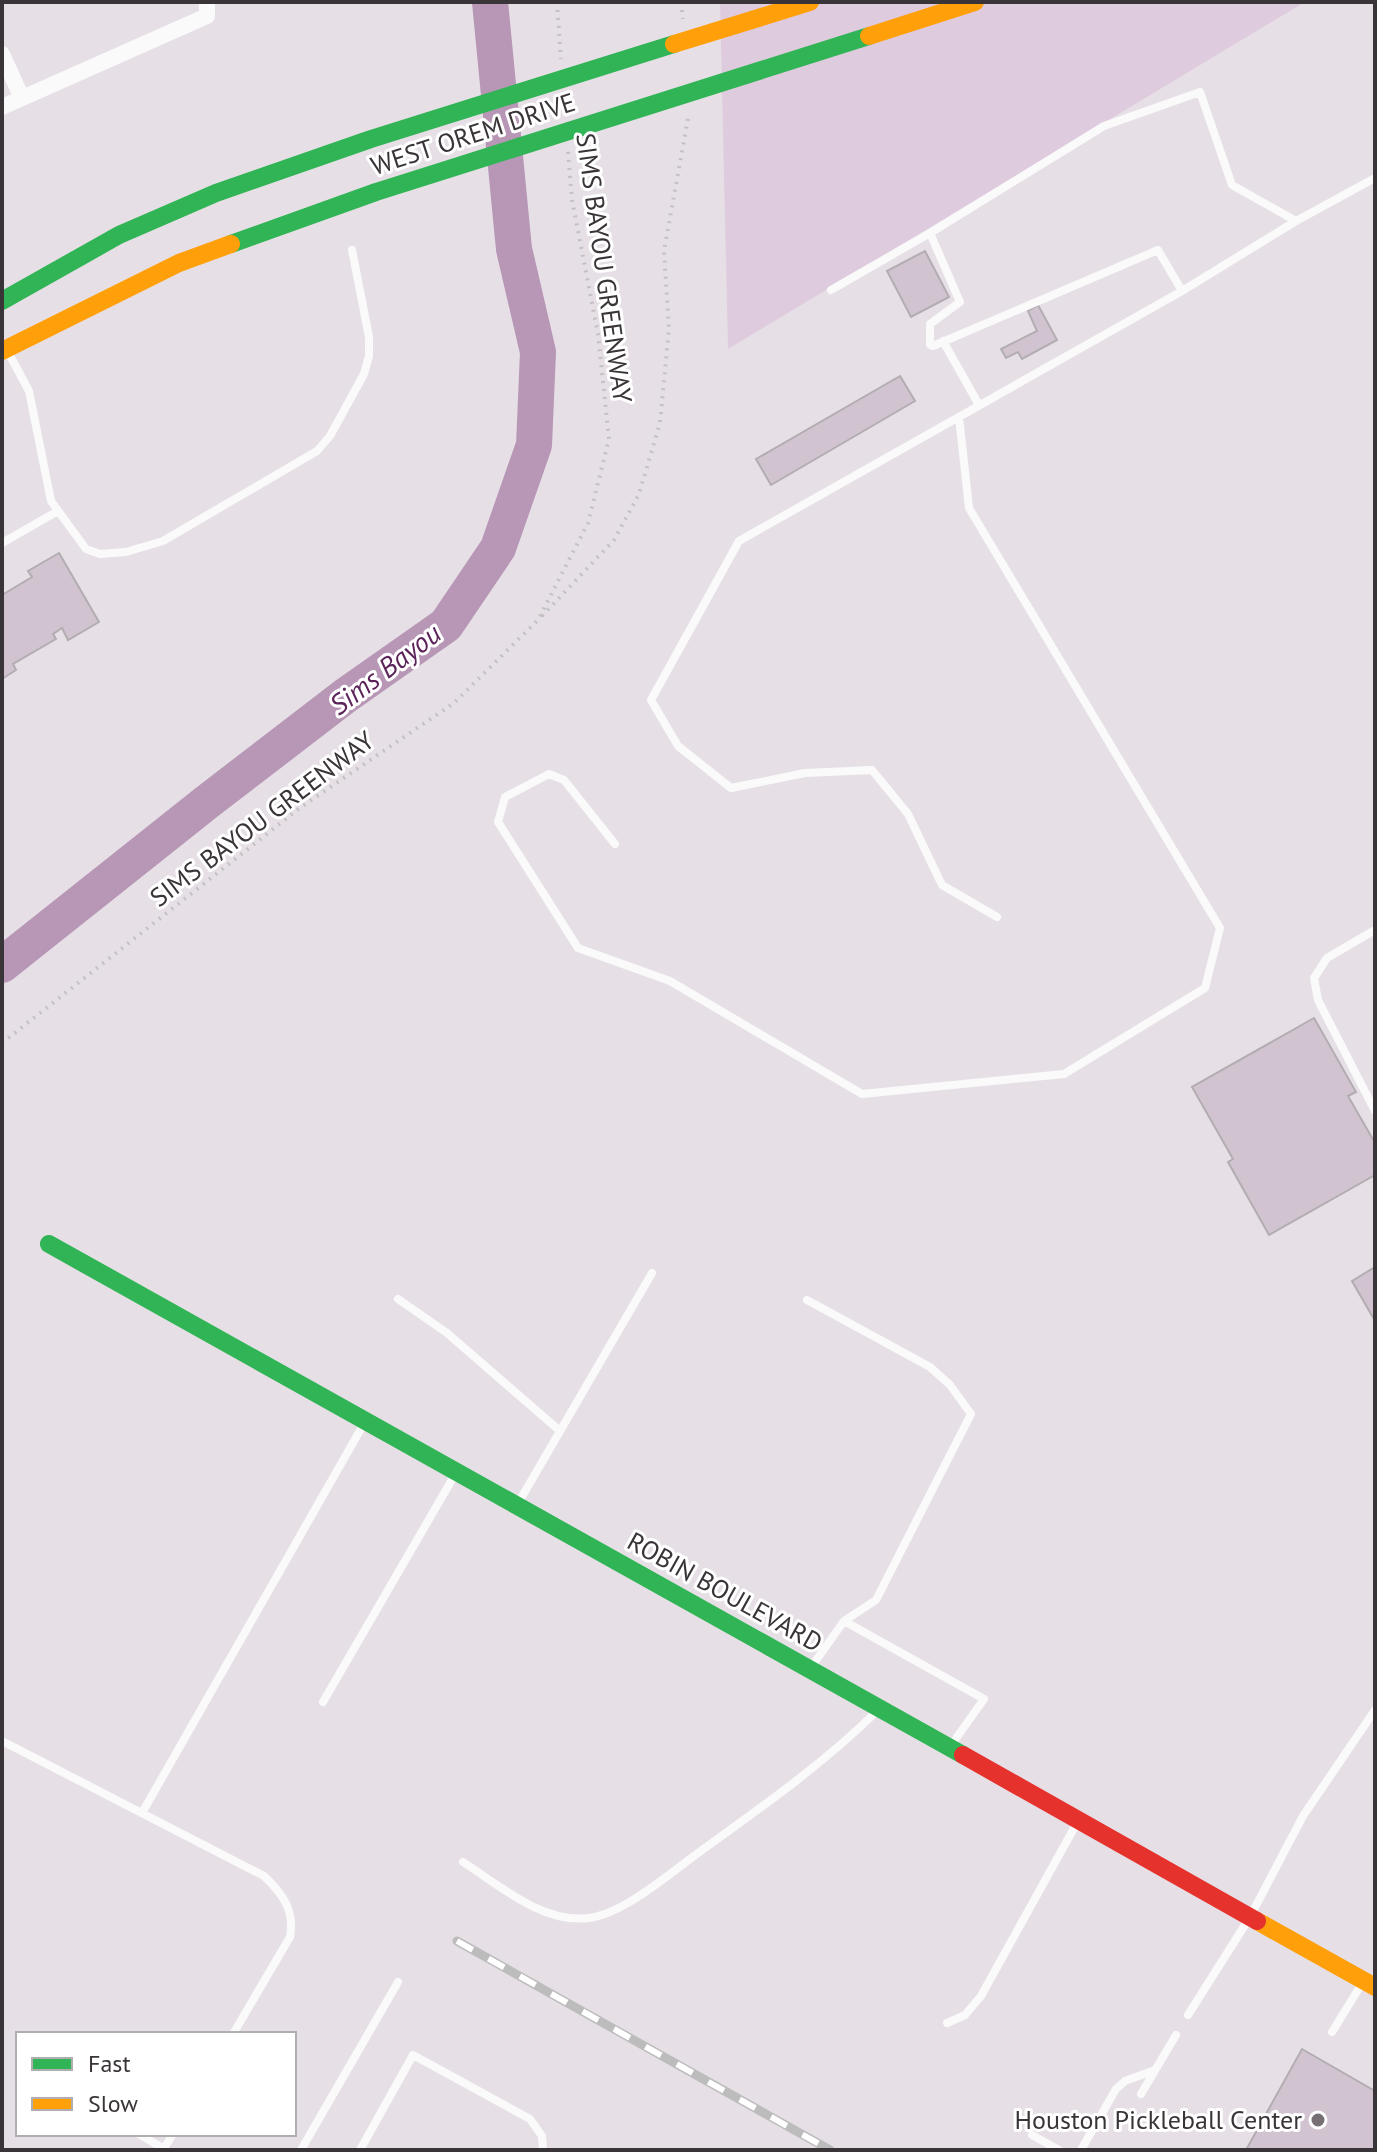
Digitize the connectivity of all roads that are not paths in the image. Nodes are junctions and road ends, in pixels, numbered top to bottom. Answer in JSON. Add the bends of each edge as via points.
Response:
{"nodes":[{"id":1,"x":810,"y":2,"type":"edge"},
{"id":2,"x":975,"y":2,"type":"edge"},
{"id":3,"x":207,"y":9,"type":"edge"},
{"id":4,"x":2,"y":54,"type":"edge"},
{"id":5,"x":21,"y":96,"type":"junction"},
{"id":6,"x":2,"y":107,"type":"edge"},
{"id":7,"x":1375,"y":178,"type":"edge"},
{"id":8,"x":1296,"y":221,"type":"junction"},
{"id":9,"x":930,"y":233,"type":"junction"},
{"id":10,"x":352,"y":250,"type":"dead end"},
{"id":11,"x":831,"y":290,"type":"dead end"},
{"id":12,"x":1182,"y":291,"type":"junction"},
{"id":13,"x":2,"y":301,"type":"edge"},
{"id":14,"x":943,"y":341,"type":"junction"},
{"id":15,"x":3,"y":347,"type":"edge"},
{"id":16,"x":979,"y":405,"type":"junction"},
{"id":17,"x":959,"y":417,"type":"junction"},
{"id":18,"x":58,"y":511,"type":"junction"},
{"id":19,"x":2,"y":543,"type":"edge"},
{"id":20,"x":615,"y":844,"type":"dead end"},
{"id":21,"x":997,"y":917,"type":"dead end"},
{"id":22,"x":1375,"y":930,"type":"edge"},
{"id":23,"x":1375,"y":1111,"type":"edge"},
{"id":24,"x":49,"y":1244,"type":"dead end"},
{"id":25,"x":652,"y":1273,"type":"dead end"},
{"id":26,"x":398,"y":1299,"type":"dead end"},
{"id":27,"x":807,"y":1300,"type":"dead end"},
{"id":28,"x":366,"y":1419,"type":"junction"},
{"id":29,"x":560,"y":1431,"type":"junction"},
{"id":30,"x":458,"y":1471,"type":"junction"},
{"id":31,"x":518,"y":1505,"type":"junction"},
{"id":32,"x":844,"y":1621,"type":"junction"},
{"id":33,"x":809,"y":1669,"type":"junction"},
{"id":34,"x":323,"y":1702,"type":"dead end"},
{"id":35,"x":879,"y":1708,"type":"junction"},
{"id":36,"x":1375,"y":1710,"type":"edge"},
{"id":37,"x":2,"y":1741,"type":"edge"},
{"id":38,"x":950,"y":1748,"type":"junction"},
{"id":39,"x":142,"y":1813,"type":"junction"},
{"id":40,"x":1078,"y":1820,"type":"junction"},
{"id":41,"x":463,"y":1862,"type":"dead end"},
{"id":42,"x":1250,"y":1917,"type":"junction"},
{"id":43,"x":398,"y":1982,"type":"dead end"},
{"id":44,"x":1370,"y":1984,"type":"edge"},
{"id":45,"x":1188,"y":2015,"type":"dead end"},
{"id":46,"x":947,"y":2023,"type":"dead end"},
{"id":47,"x":234,"y":2032,"type":"edge"},
{"id":48,"x":1332,"y":2032,"type":"dead end"},
{"id":49,"x":1176,"y":2035,"type":"dead end"},
{"id":50,"x":1155,"y":2070,"type":"junction"},
{"id":51,"x":1141,"y":2094,"type":"dead end"},
{"id":52,"x":1032,"y":2135,"type":"dead end"},
{"id":53,"x":142,"y":2136,"type":"edge"},
{"id":54,"x":164,"y":2149,"type":"edge"},
{"id":55,"x":301,"y":2150,"type":"edge"},
{"id":56,"x":360,"y":2150,"type":"edge"},
{"id":57,"x":543,"y":2150,"type":"edge"},
{"id":58,"x":1059,"y":2150,"type":"edge"},
{"id":59,"x":1081,"y":2150,"type":"edge"}],
"edges":[{"from":1,"to":13,"type":"main road","name":"WEST OREM DRIVE","via":[[216,193],[119,235]]},
{"from":2,"to":15,"type":"main road","name":"WEST OREM DRIVE","via":[[376,192],[179,263]]},
{"from":3,"to":5,"type":"street"},
{"from":4,"to":5,"type":"street"},
{"from":5,"to":6,"type":"street"},
{"from":7,"to":8,"type":"lane"},
{"from":8,"to":9,"type":"lane","via":[[1232,185],[1200,92],[1104,126]]},
{"from":8,"to":12,"type":"lane"},
{"from":9,"to":11,"type":"lane"},
{"from":9,"to":14,"type":"lane","via":[[960,302],[929,325],[930,345]]},
{"from":10,"to":18,"type":"lane","via":[[369,356],[364,374],[317,451],[163,541],[126,552],[86,549]]},
{"from":12,"to":14,"type":"lane","via":[[1158,250]]},
{"from":12,"to":16,"type":"lane"},
{"from":14,"to":16,"type":"lane"},
{"from":15,"to":18,"type":"lane","via":[[29,391],[51,501]]},
{"from":16,"to":17,"type":"lane"},
{"from":17,"to":20,"type":"lane","via":[[969,508],[1220,928],[1205,988],[1064,1074],[862,1094],[670,981],[578,948],[498,822],[505,797],[549,774],[557,777]]},
{"from":17,"to":21,"type":"lane","via":[[739,541],[651,700],[678,746],[731,788],[805,773],[872,770],[908,814],[942,885]]},
{"from":18,"to":19,"type":"lane"},
{"from":22,"to":23,"type":"lane","via":[[1327,958],[1314,978],[1318,1000]]},
{"from":24,"to":28,"type":"main road","name":"ROBIN BOULEVARD"},
{"from":25,"to":29,"type":"lane"},
{"from":26,"to":29,"type":"lane","via":[[447,1333]]},
{"from":27,"to":32,"type":"lane","via":[[930,1367],[971,1414],[876,1600]]},
{"from":28,"to":30,"type":"main road","name":"ROBIN BOULEVARD"},
{"from":28,"to":39,"type":"lane"},
{"from":29,"to":31,"type":"lane"},
{"from":30,"to":31,"type":"main road","name":"ROBIN BOULEVARD"},
{"from":30,"to":34,"type":"lane"},
{"from":31,"to":33,"type":"main road","name":"ROBIN BOULEVARD"},
{"from":32,"to":33,"type":"lane"},
{"from":32,"to":38,"type":"lane","via":[[984,1699]]},
{"from":33,"to":35,"type":"main road","name":"ROBIN BOULEVARD"},
{"from":35,"to":38,"type":"main road","name":"ROBIN BOULEVARD"},
{"from":35,"to":41,"type":"lane","via":[[852,1736],[757,1810],[615,1909],[590,1918],[538,1909]]},
{"from":36,"to":42,"type":"lane","via":[[1303,1816]]},
{"from":37,"to":39,"type":"lane"},
{"from":38,"to":40,"type":"main road","name":"ROBIN BOULEVARD"},
{"from":39,"to":47,"type":"lane","via":[[264,1876],[288,1906],[293,1921],[290,1937]]},
{"from":40,"to":42,"type":"main road","name":"ROBIN BOULEVARD"},
{"from":40,"to":46,"type":"lane","via":[[981,1996],[965,2015]]},
{"from":42,"to":44,"type":"main road","name":"ROBIN BOULEVARD"},
{"from":42,"to":45,"type":"lane"},
{"from":43,"to":55,"type":"lane"},
{"from":44,"to":48,"type":"lane"},
{"from":49,"to":50,"type":"lane"},
{"from":50,"to":51,"type":"lane"},
{"from":50,"to":59,"type":"lane","via":[[1116,2089]]},
{"from":52,"to":58,"type":"lane"},
{"from":53,"to":54,"type":"lane"},
{"from":56,"to":57,"type":"lane","via":[[413,2055],[530,2119],[542,2136]]}]}
